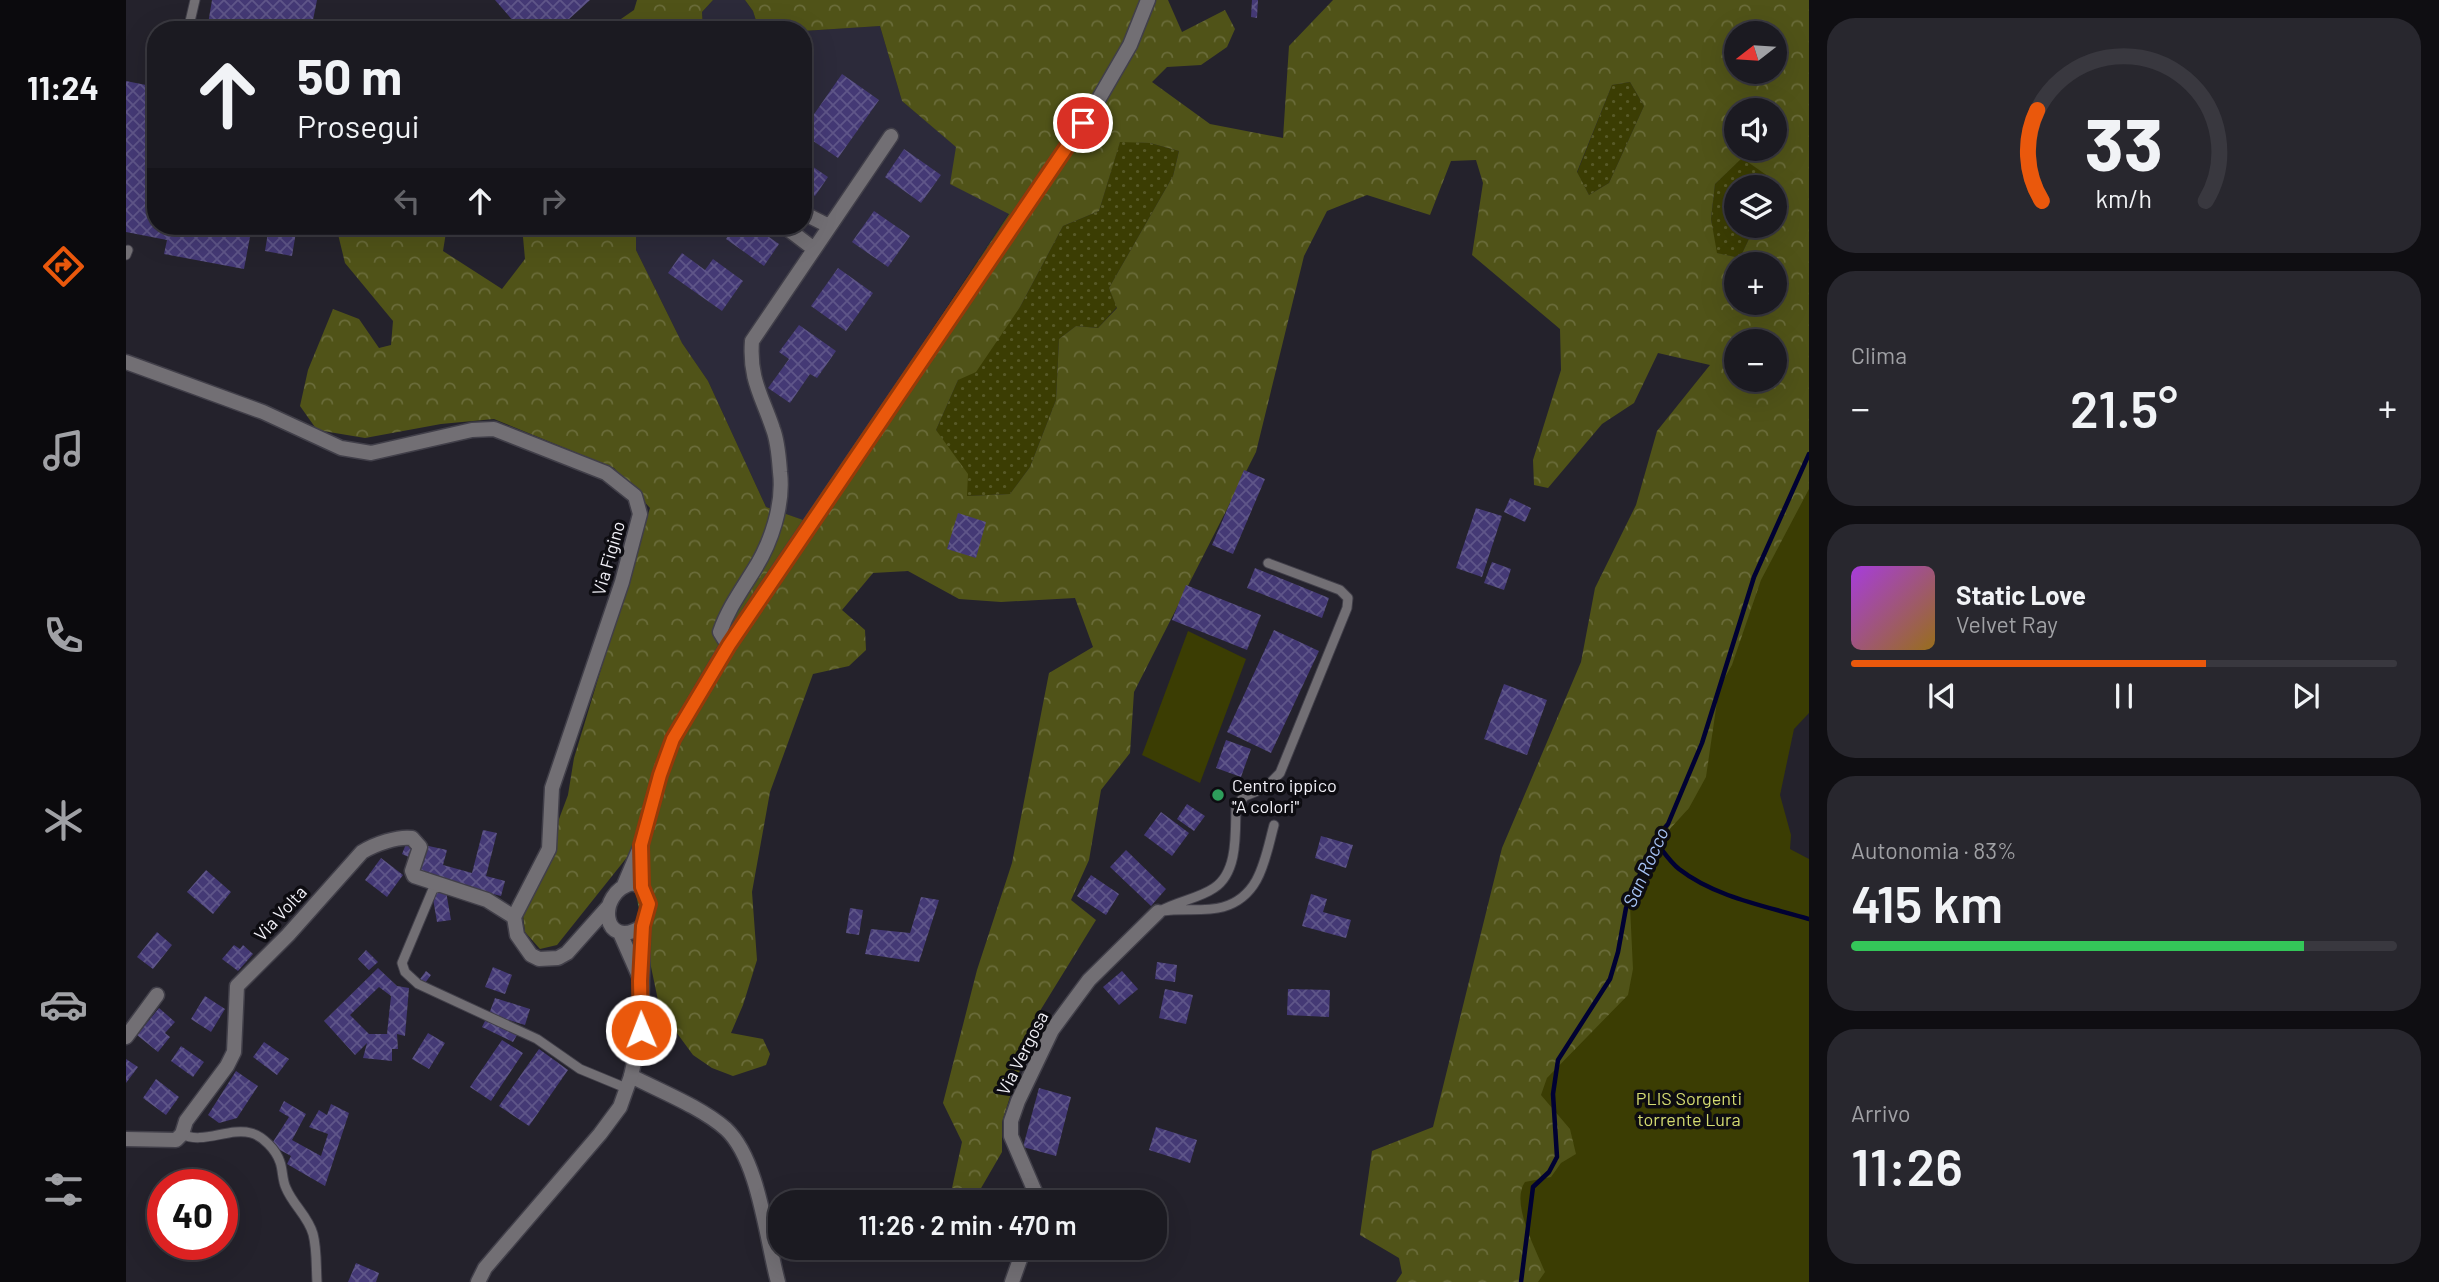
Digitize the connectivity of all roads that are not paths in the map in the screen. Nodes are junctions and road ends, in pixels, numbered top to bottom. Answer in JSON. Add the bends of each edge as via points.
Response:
{"nodes":[{"id":1,"x":195,"y":0,"type":"edge"},
{"id":2,"x":1148,"y":0,"type":"edge"},
{"id":3,"x":190,"y":21,"type":"edge"},
{"id":4,"x":891,"y":135,"type":"dead end"},
{"id":5,"x":812,"y":218,"type":"edge"},
{"id":6,"x":829,"y":226,"type":"junction"},
{"id":7,"x":796,"y":235,"type":"edge"},
{"id":8,"x":814,"y":249,"type":"junction"},
{"id":9,"x":126,"y":362,"type":"edge"},
{"id":10,"x":1268,"y":563,"type":"dead end"},
{"id":11,"x":729,"y":645,"type":"junction"},
{"id":12,"x":1274,"y":825,"type":"dead end"},
{"id":13,"x":641,"y":845,"type":"junction"},
{"id":14,"x":624,"y":885,"type":"junction"},
{"id":15,"x":446,"y":886,"type":"junction"},
{"id":16,"x":642,"y":887,"type":"junction"},
{"id":17,"x":608,"y":907,"type":"junction"},
{"id":18,"x":1158,"y":912,"type":"junction"},
{"id":19,"x":514,"y":916,"type":"junction"},
{"id":20,"x":643,"y":926,"type":"junction"},
{"id":21,"x":590,"y":929,"type":"junction"},
{"id":22,"x":617,"y":931,"type":"junction"},
{"id":23,"x":640,"y":981,"type":"junction"},
{"id":24,"x":157,"y":995,"type":"dead end"},
{"id":25,"x":126,"y":1037,"type":"edge"},
{"id":26,"x":628,"y":1082,"type":"junction"},
{"id":27,"x":182,"y":1133,"type":"junction"},
{"id":28,"x":126,"y":1139,"type":"edge"},
{"id":29,"x":1034,"y":1190,"type":"edge"},
{"id":30,"x":1020,"y":1260,"type":"edge"},
{"id":31,"x":317,"y":1282,"type":"edge"},
{"id":32,"x":478,"y":1282,"type":"edge"},
{"id":33,"x":778,"y":1282,"type":"edge"},
{"id":34,"x":1012,"y":1282,"type":"edge"}],
"edges":[{"from":1,"to":3,"type":"lane"},
{"from":2,"to":11,"type":"street","via":[[1130,46],[1097,102]]},
{"from":4,"to":6,"type":"street"},
{"from":5,"to":6,"type":"street"},
{"from":6,"to":8,"type":"street"},
{"from":7,"to":8,"type":"street"},
{"from":8,"to":11,"type":"street","via":[[752,341],[750,362],[774,431],[781,474],[779,508],[755,568],[725,618],[720,632]]},
{"from":9,"to":19,"type":"street","name":"Via Figino","via":[[263,412],[341,449],[371,453],[494,429],[606,473],[635,496],[640,514],[622,582],[552,788],[549,849]]},
{"from":10,"to":18,"type":"lane","via":[[1340,590],[1348,598],[1347,608],[1280,774],[1236,805],[1230,869],[1216,887]]},
{"from":11,"to":13,"type":"street","via":[[673,739]]},
{"from":12,"to":18,"type":"lane","via":[[1260,879],[1247,894],[1222,907]]},
{"from":13,"to":14,"type":"street"},
{"from":13,"to":16,"type":"street"},
{"from":14,"to":16,"type":"street"},
{"from":14,"to":17,"type":"street"},
{"from":15,"to":19,"type":"street","name":"Via Volta"},
{"from":15,"to":26,"type":"lane","via":[[433,889],[402,962],[405,972],[418,984],[537,1039],[580,1069]]},
{"from":15,"to":27,"type":"street","name":"Via Volta","via":[[414,876],[419,847],[412,838],[400,837],[362,852],[237,986],[234,1052]]},
{"from":16,"to":20,"type":"street","via":[[649,904]]},
{"from":17,"to":21,"type":"street"},
{"from":17,"to":22,"type":"street","via":[[609,924]]},
{"from":18,"to":29,"type":"street","name":"Via Vergosa","via":[[1089,980],[1059,1020],[1018,1101],[1011,1136]]},
{"from":19,"to":21,"type":"street","via":[[524,947],[540,959],[568,953]]},
{"from":20,"to":22,"type":"street"},
{"from":20,"to":23,"type":"street"},
{"from":21,"to":22,"type":"street"},
{"from":22,"to":23,"type":"street"},
{"from":23,"to":26,"type":"street","via":[[641,1030]]},
{"from":24,"to":25,"type":"street"},
{"from":26,"to":32,"type":"street","via":[[620,1107],[600,1134],[485,1268]]},
{"from":26,"to":33,"type":"street","via":[[715,1120],[742,1149],[752,1171]]},
{"from":27,"to":28,"type":"street","via":[[176,1140]]},
{"from":27,"to":31,"type":"lane","via":[[193,1138],[237,1131],[261,1137],[281,1163],[285,1187],[314,1236]]},
{"from":30,"to":34,"type":"street"}]}
